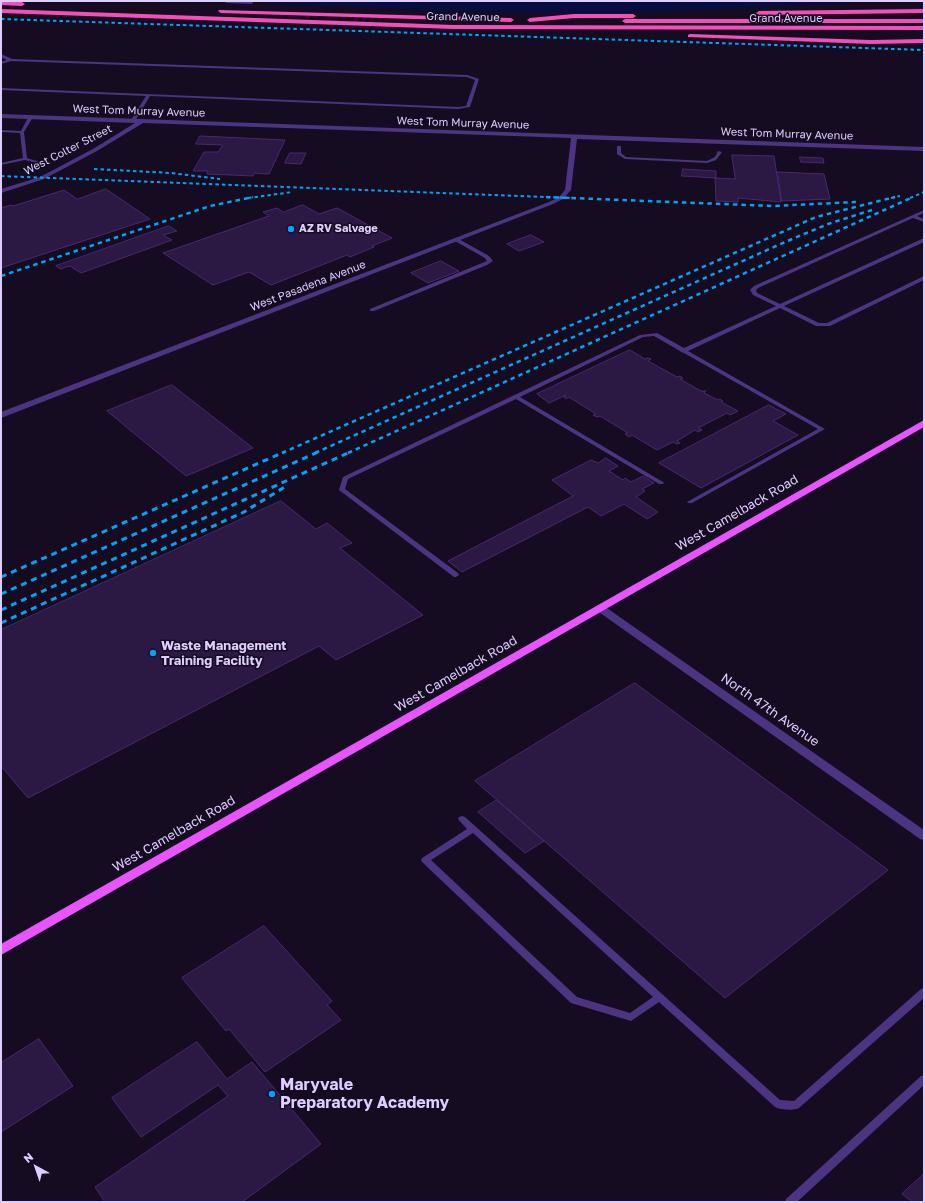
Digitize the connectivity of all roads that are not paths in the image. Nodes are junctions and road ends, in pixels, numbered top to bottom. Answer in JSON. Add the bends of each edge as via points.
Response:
{"nodes":[{"id":1,"x":228,"y":2,"type":"edge"},
{"id":2,"x":251,"y":2,"type":"edge"},
{"id":3,"x":2,"y":3,"type":"edge"},
{"id":4,"x":28,"y":4,"type":"dead end"},
{"id":5,"x":1,"y":11,"type":"edge"},
{"id":6,"x":215,"y":11,"type":"dead end"},
{"id":7,"x":924,"y":11,"type":"edge"},
{"id":8,"x":222,"y":12,"type":"junction"},
{"id":9,"x":730,"y":14,"type":"dead end"},
{"id":10,"x":753,"y":14,"type":"dead end"},
{"id":11,"x":530,"y":20,"type":"junction"},
{"id":12,"x":924,"y":20,"type":"edge"},
{"id":13,"x":536,"y":28,"type":"junction"},
{"id":14,"x":924,"y":28,"type":"edge"},
{"id":15,"x":657,"y":35,"type":"dead end"},
{"id":16,"x":680,"y":35,"type":"dead end"},
{"id":17,"x":924,"y":41,"type":"edge"},
{"id":18,"x":1,"y":55,"type":"edge"},
{"id":19,"x":11,"y":60,"type":"junction"},
{"id":20,"x":1,"y":63,"type":"edge"},
{"id":21,"x":1,"y":89,"type":"edge"},
{"id":22,"x":149,"y":95,"type":"junction"},
{"id":23,"x":1,"y":116,"type":"edge"},
{"id":24,"x":31,"y":117,"type":"junction"},
{"id":25,"x":133,"y":120,"type":"junction"},
{"id":26,"x":142,"y":120,"type":"junction"},
{"id":27,"x":1,"y":131,"type":"edge"},
{"id":28,"x":22,"y":132,"type":"junction"},
{"id":29,"x":574,"y":137,"type":"junction"},
{"id":30,"x":619,"y":147,"type":"dead end"},
{"id":31,"x":924,"y":149,"type":"edge"},
{"id":32,"x":720,"y":152,"type":"dead end"},
{"id":33,"x":25,"y":159,"type":"junction"},
{"id":34,"x":41,"y":163,"type":"dead end"},
{"id":35,"x":1,"y":164,"type":"edge"},
{"id":36,"x":1,"y":192,"type":"edge"},
{"id":37,"x":924,"y":211,"type":"edge"},
{"id":38,"x":913,"y":216,"type":"junction"},
{"id":39,"x":924,"y":221,"type":"edge"},
{"id":40,"x":456,"y":240,"type":"junction"},
{"id":41,"x":924,"y":240,"type":"edge"},
{"id":42,"x":924,"y":278,"type":"edge"},
{"id":43,"x":781,"y":306,"type":"junction"},
{"id":44,"x":372,"y":310,"type":"dead end"},
{"id":45,"x":683,"y":351,"type":"junction"},
{"id":46,"x":516,"y":397,"type":"junction"},
{"id":47,"x":1,"y":415,"type":"edge"},
{"id":48,"x":924,"y":423,"type":"edge"},
{"id":49,"x":661,"y":483,"type":"dead end"},
{"id":50,"x":690,"y":502,"type":"dead end"},
{"id":51,"x":456,"y":575,"type":"dead end"},
{"id":52,"x":600,"y":608,"type":"junction"},
{"id":53,"x":462,"y":819,"type":"dead end"},
{"id":54,"x":473,"y":829,"type":"junction"},
{"id":55,"x":924,"y":836,"type":"edge"},
{"id":56,"x":1,"y":950,"type":"edge"},
{"id":57,"x":924,"y":992,"type":"edge"},
{"id":58,"x":659,"y":997,"type":"junction"},
{"id":59,"x":924,"y":1079,"type":"edge"},
{"id":60,"x":790,"y":1202,"type":"edge"}],
"edges":[{"from":1,"to":2,"type":"lane"},
{"from":1,"to":8,"type":"lane"},
{"from":3,"to":4,"type":"highway"},
{"from":5,"to":13,"type":"highway","name":"Grand Avenue"},
{"from":6,"to":8,"type":"highway","name":"Grand Avenue"},
{"from":7,"to":10,"type":"highway"},
{"from":8,"to":11,"type":"highway","name":"Grand Avenue"},
{"from":9,"to":11,"type":"highway","via":[[574,16]]},
{"from":11,"to":12,"type":"highway","name":"Grand Avenue"},
{"from":13,"to":14,"type":"highway","name":"Grand Avenue"},
{"from":13,"to":15,"type":"highway"},
{"from":16,"to":17,"type":"highway","via":[[871,42]]},
{"from":18,"to":19,"type":"lane"},
{"from":19,"to":20,"type":"lane"},
{"from":19,"to":22,"type":"lane","via":[[467,76],[476,79],[468,106],[458,108]]},
{"from":21,"to":22,"type":"lane"},
{"from":22,"to":25,"type":"lane"},
{"from":23,"to":24,"type":"street","name":"West Tom Murray Avenue"},
{"from":24,"to":25,"type":"street","name":"West Tom Murray Avenue"},
{"from":24,"to":28,"type":"lane"},
{"from":25,"to":26,"type":"street","name":"West Tom Murray Avenue"},
{"from":26,"to":29,"type":"street","name":"West Tom Murray Avenue"},
{"from":26,"to":36,"type":"street","name":"West Colter Street","via":[[95,150],[42,178]]},
{"from":27,"to":28,"type":"lane"},
{"from":28,"to":33,"type":"lane"},
{"from":29,"to":31,"type":"street","name":"West Tom Murray Avenue"},
{"from":29,"to":40,"type":"street","name":"West Pasadena Avenue","via":[[568,190],[561,198]]},
{"from":30,"to":32,"type":"lane","via":[[620,154],[625,158],[707,162],[718,157]]},
{"from":33,"to":34,"type":"lane"},
{"from":33,"to":35,"type":"lane"},
{"from":37,"to":38,"type":"lane"},
{"from":38,"to":39,"type":"lane"},
{"from":38,"to":43,"type":"lane","via":[[753,290],[755,294]]},
{"from":40,"to":44,"type":"lane","via":[[490,261]]},
{"from":40,"to":47,"type":"street","name":"West Pasadena Avenue"},
{"from":41,"to":43,"type":"lane"},
{"from":42,"to":43,"type":"lane","via":[[828,325],[818,325]]},
{"from":43,"to":45,"type":"lane"},
{"from":45,"to":46,"type":"lane","via":[[655,334],[648,334]]},
{"from":45,"to":50,"type":"lane","via":[[822,429]]},
{"from":46,"to":49,"type":"lane"},
{"from":46,"to":51,"type":"lane","via":[[345,478],[342,490]]},
{"from":48,"to":52,"type":"main road","name":"West Camelback Road"},
{"from":52,"to":55,"type":"street","name":"North 47th Avenue"},
{"from":52,"to":56,"type":"main road","name":"West Camelback Road"},
{"from":53,"to":54,"type":"lane"},
{"from":54,"to":58,"type":"lane"},
{"from":54,"to":58,"type":"lane","via":[[425,860],[574,1000],[631,1017]]},
{"from":57,"to":58,"type":"lane","via":[[796,1105],[778,1104]]},
{"from":59,"to":60,"type":"lane"}]}
